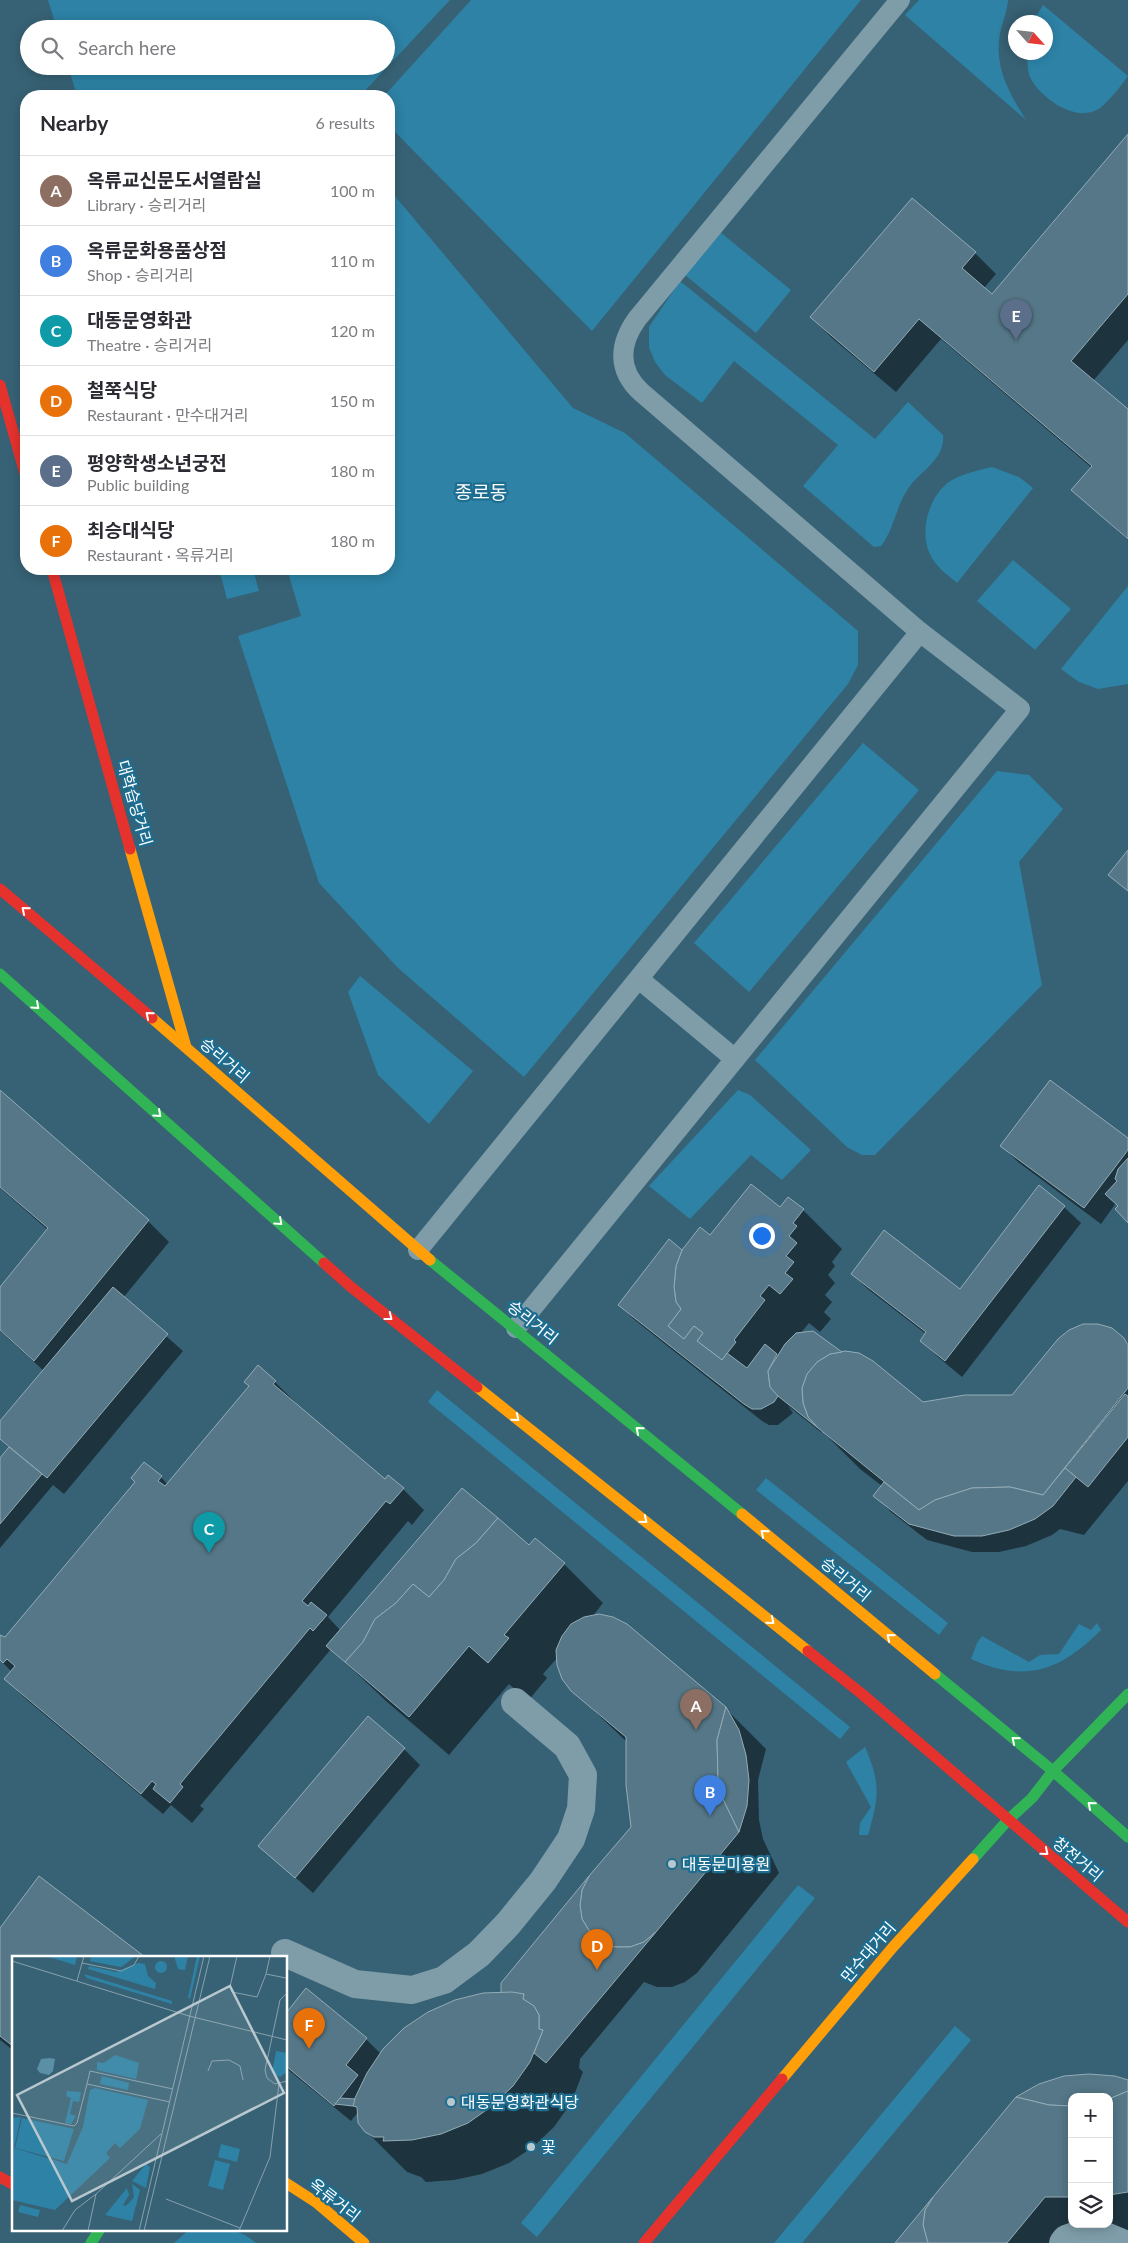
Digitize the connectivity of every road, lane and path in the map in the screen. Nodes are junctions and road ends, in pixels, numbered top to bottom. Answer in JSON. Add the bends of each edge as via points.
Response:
{"nodes":[{"id":1,"x":900,"y":0,"type":"edge"},
{"id":2,"x":0,"y":385,"type":"edge"},
{"id":3,"x":20,"y":456,"type":"edge"},
{"id":4,"x":54,"y":575,"type":"edge"},
{"id":5,"x":920,"y":632,"type":"junction"},
{"id":6,"x":0,"y":889,"type":"edge"},
{"id":7,"x":0,"y":974,"type":"edge"},
{"id":8,"x":639,"y":979,"type":"junction"},
{"id":9,"x":186,"y":1047,"type":"junction"},
{"id":10,"x":735,"y":1059,"type":"junction"},
{"id":11,"x":418,"y":1250,"type":"junction"},
{"id":12,"x":516,"y":1328,"type":"junction"},
{"id":13,"x":1128,"y":1694,"type":"edge"},
{"id":14,"x":514,"y":1702,"type":"dead end"},
{"id":15,"x":1053,"y":1771,"type":"junction"},
{"id":16,"x":1008,"y":1820,"type":"junction"},
{"id":17,"x":1128,"y":1837,"type":"edge"},
{"id":18,"x":1128,"y":1922,"type":"edge"},
{"id":19,"x":285,"y":1953,"type":"dead end"},
{"id":20,"x":0,"y":2177,"type":"edge"},
{"id":21,"x":12,"y":2184,"type":"edge"},
{"id":22,"x":288,"y":2184,"type":"edge"},
{"id":23,"x":364,"y":2243,"type":"edge"},
{"id":24,"x":644,"y":2243,"type":"edge"},
{"id":25,"x":1063,"y":2243,"type":"edge"},
{"id":26,"x":1122,"y":2243,"type":"edge"}],
"edges":[{"from":1,"to":5,"type":"lane","via":[[637,319],[624,342],[623,358],[630,382],[640,392]]},
{"from":2,"to":3,"type":"main road"},
{"from":4,"to":9,"type":"main road","name":"대학습당거리"},
{"from":5,"to":8,"type":"lane"},
{"from":5,"to":10,"type":"lane","via":[[1020,709]]},
{"from":9,"to":6,"type":"main road","name":"승리거리","one_way":true},
{"from":7,"to":16,"type":"main road","one_way":true,"via":[[351,1287],[862,1694]]},
{"from":8,"to":10,"type":"lane"},
{"from":8,"to":11,"type":"lane"},
{"from":9,"to":11,"type":"main road","name":"승리거리"},
{"from":10,"to":12,"type":"lane"},
{"from":11,"to":12,"type":"main road","name":"승리거리"},
{"from":15,"to":12,"type":"main road","name":"승리거리","one_way":true},
{"from":13,"to":15,"type":"main road","name":"만수대거리"},
{"from":14,"to":19,"type":"street","via":[[567,1746],[583,1776],[581,1809],[571,1839],[543,1881],[508,1924],[478,1954],[444,1980],[412,1990],[356,1984]]},
{"from":15,"to":16,"type":"main road","name":"만수대거리","via":[[1032,1798]]},
{"from":17,"to":15,"type":"main road","one_way":true},
{"from":16,"to":18,"type":"main road","name":"창전거리","one_way":true},
{"from":16,"to":24,"type":"main road","name":"만수대거리","via":[[893,1947]]},
{"from":20,"to":21,"type":"main road"},
{"from":22,"to":23,"type":"main road","name":"옥류거리"},
{"from":25,"to":26,"type":"street","via":[[1091,2230]]}]}
